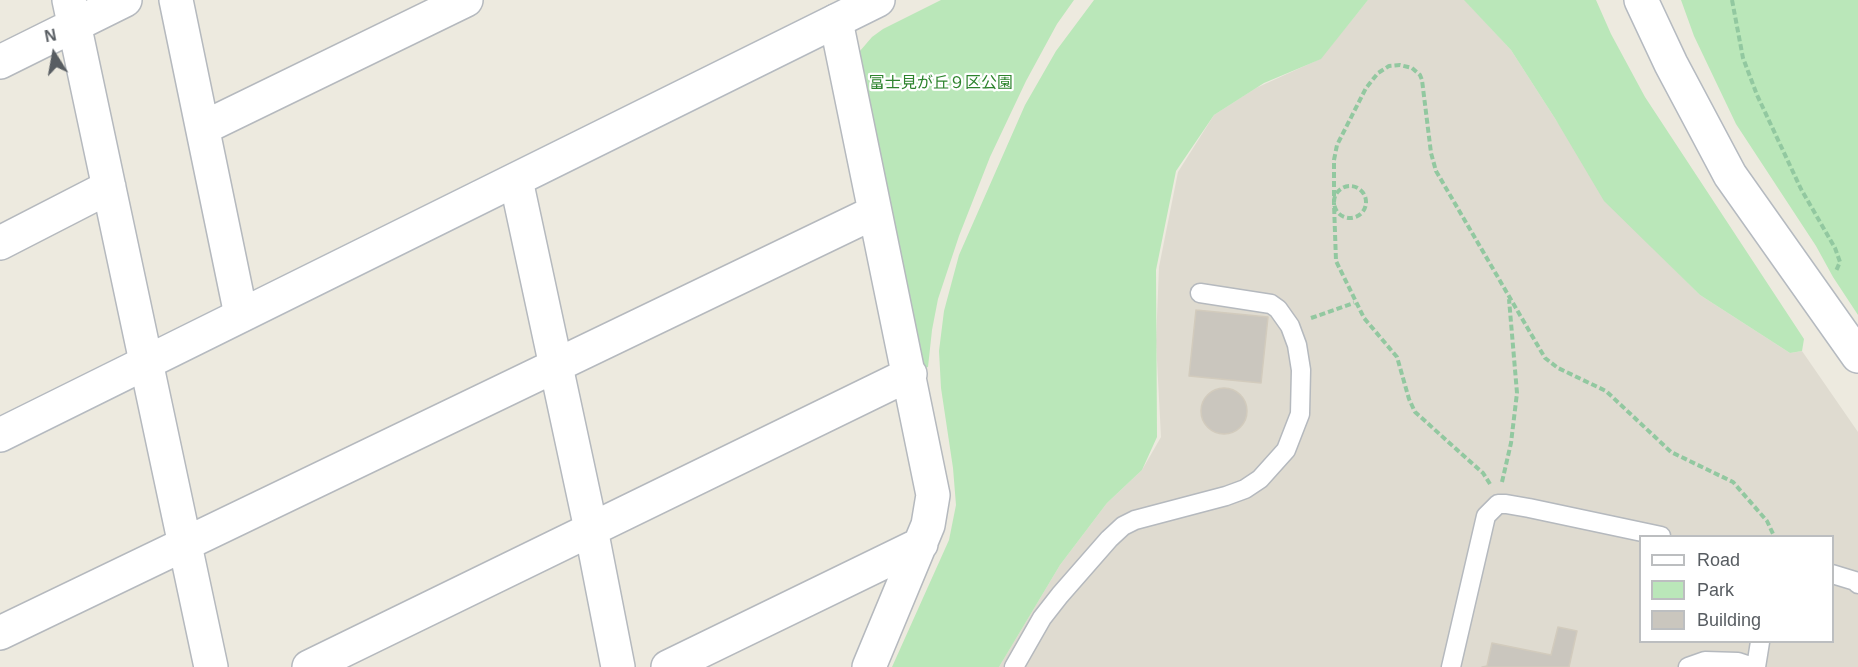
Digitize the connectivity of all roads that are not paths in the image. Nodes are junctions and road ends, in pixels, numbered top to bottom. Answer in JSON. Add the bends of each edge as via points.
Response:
{"nodes":[{"id":1,"x":125,"y":0,"type":"edge"},
{"id":2,"x":177,"y":0,"type":"edge"},
{"id":3,"x":466,"y":0,"type":"edge"},
{"id":4,"x":1641,"y":0,"type":"edge"},
{"id":5,"x":858,"y":8,"type":"edge"},
{"id":6,"x":72,"y":12,"type":"edge"},
{"id":7,"x":0,"y":62,"type":"edge"},
{"id":8,"x":203,"y":128,"type":"junction"},
{"id":9,"x":516,"y":180,"type":"junction"},
{"id":10,"x":109,"y":187,"type":"junction"},
{"id":11,"x":875,"y":212,"type":"junction"},
{"id":12,"x":0,"y":243,"type":"edge"},
{"id":13,"x":1200,"y":293,"type":"dead end"},
{"id":14,"x":241,"y":315,"type":"junction"},
{"id":15,"x":1858,"y":356,"type":"edge"},
{"id":16,"x":146,"y":362,"type":"junction"},
{"id":17,"x":555,"y":366,"type":"junction"},
{"id":18,"x":910,"y":375,"type":"junction"},
{"id":19,"x":0,"y":435,"type":"edge"},
{"id":20,"x":591,"y":529,"type":"junction"},
{"id":21,"x":1652,"y":535,"type":"edge"},
{"id":22,"x":185,"y":544,"type":"junction"},
{"id":23,"x":921,"y":544,"type":"junction"},
{"id":24,"x":1834,"y":574,"type":"edge"},
{"id":25,"x":1858,"y":584,"type":"edge"},
{"id":26,"x":0,"y":633,"type":"edge"},
{"id":27,"x":1760,"y":643,"type":"edge"},
{"id":28,"x":211,"y":667,"type":"edge"},
{"id":29,"x":309,"y":667,"type":"edge"},
{"id":30,"x":618,"y":667,"type":"edge"},
{"id":31,"x":668,"y":667,"type":"edge"},
{"id":32,"x":869,"y":667,"type":"edge"},
{"id":33,"x":1014,"y":667,"type":"edge"},
{"id":34,"x":1451,"y":667,"type":"edge"},
{"id":35,"x":1688,"y":667,"type":"edge"},
{"id":36,"x":1755,"y":667,"type":"edge"}],
"edges":[{"from":1,"to":6,"type":"street"},
{"from":2,"to":8,"type":"street"},
{"from":3,"to":8,"type":"street"},
{"from":4,"to":15,"type":"street","via":[[1730,175]]},
{"from":5,"to":9,"type":"street"},
{"from":5,"to":11,"type":"street"},
{"from":6,"to":7,"type":"street"},
{"from":6,"to":10,"type":"street"},
{"from":8,"to":14,"type":"street"},
{"from":9,"to":14,"type":"street"},
{"from":9,"to":17,"type":"street"},
{"from":10,"to":12,"type":"street"},
{"from":10,"to":16,"type":"street"},
{"from":11,"to":17,"type":"street"},
{"from":11,"to":18,"type":"street"},
{"from":13,"to":33,"type":"lane","via":[[1271,304],[1290,326],[1301,370],[1300,414],[1286,450],[1260,479],[1245,489],[1123,526],[1042,618]]},
{"from":14,"to":16,"type":"street"},
{"from":16,"to":19,"type":"street"},
{"from":16,"to":22,"type":"street"},
{"from":17,"to":20,"type":"street"},
{"from":17,"to":22,"type":"street"},
{"from":18,"to":20,"type":"street"},
{"from":18,"to":23,"type":"street","via":[[933,495]]},
{"from":20,"to":29,"type":"street"},
{"from":20,"to":30,"type":"street"},
{"from":21,"to":34,"type":"lane","via":[[1529,507],[1498,504],[1486,516],[1483,526]]},
{"from":22,"to":26,"type":"street"},
{"from":22,"to":28,"type":"street"},
{"from":23,"to":31,"type":"street"},
{"from":23,"to":32,"type":"street"},
{"from":24,"to":25,"type":"lane"},
{"from":27,"to":36,"type":"lane"},
{"from":35,"to":36,"type":"lane","via":[[1706,661]]}]}
